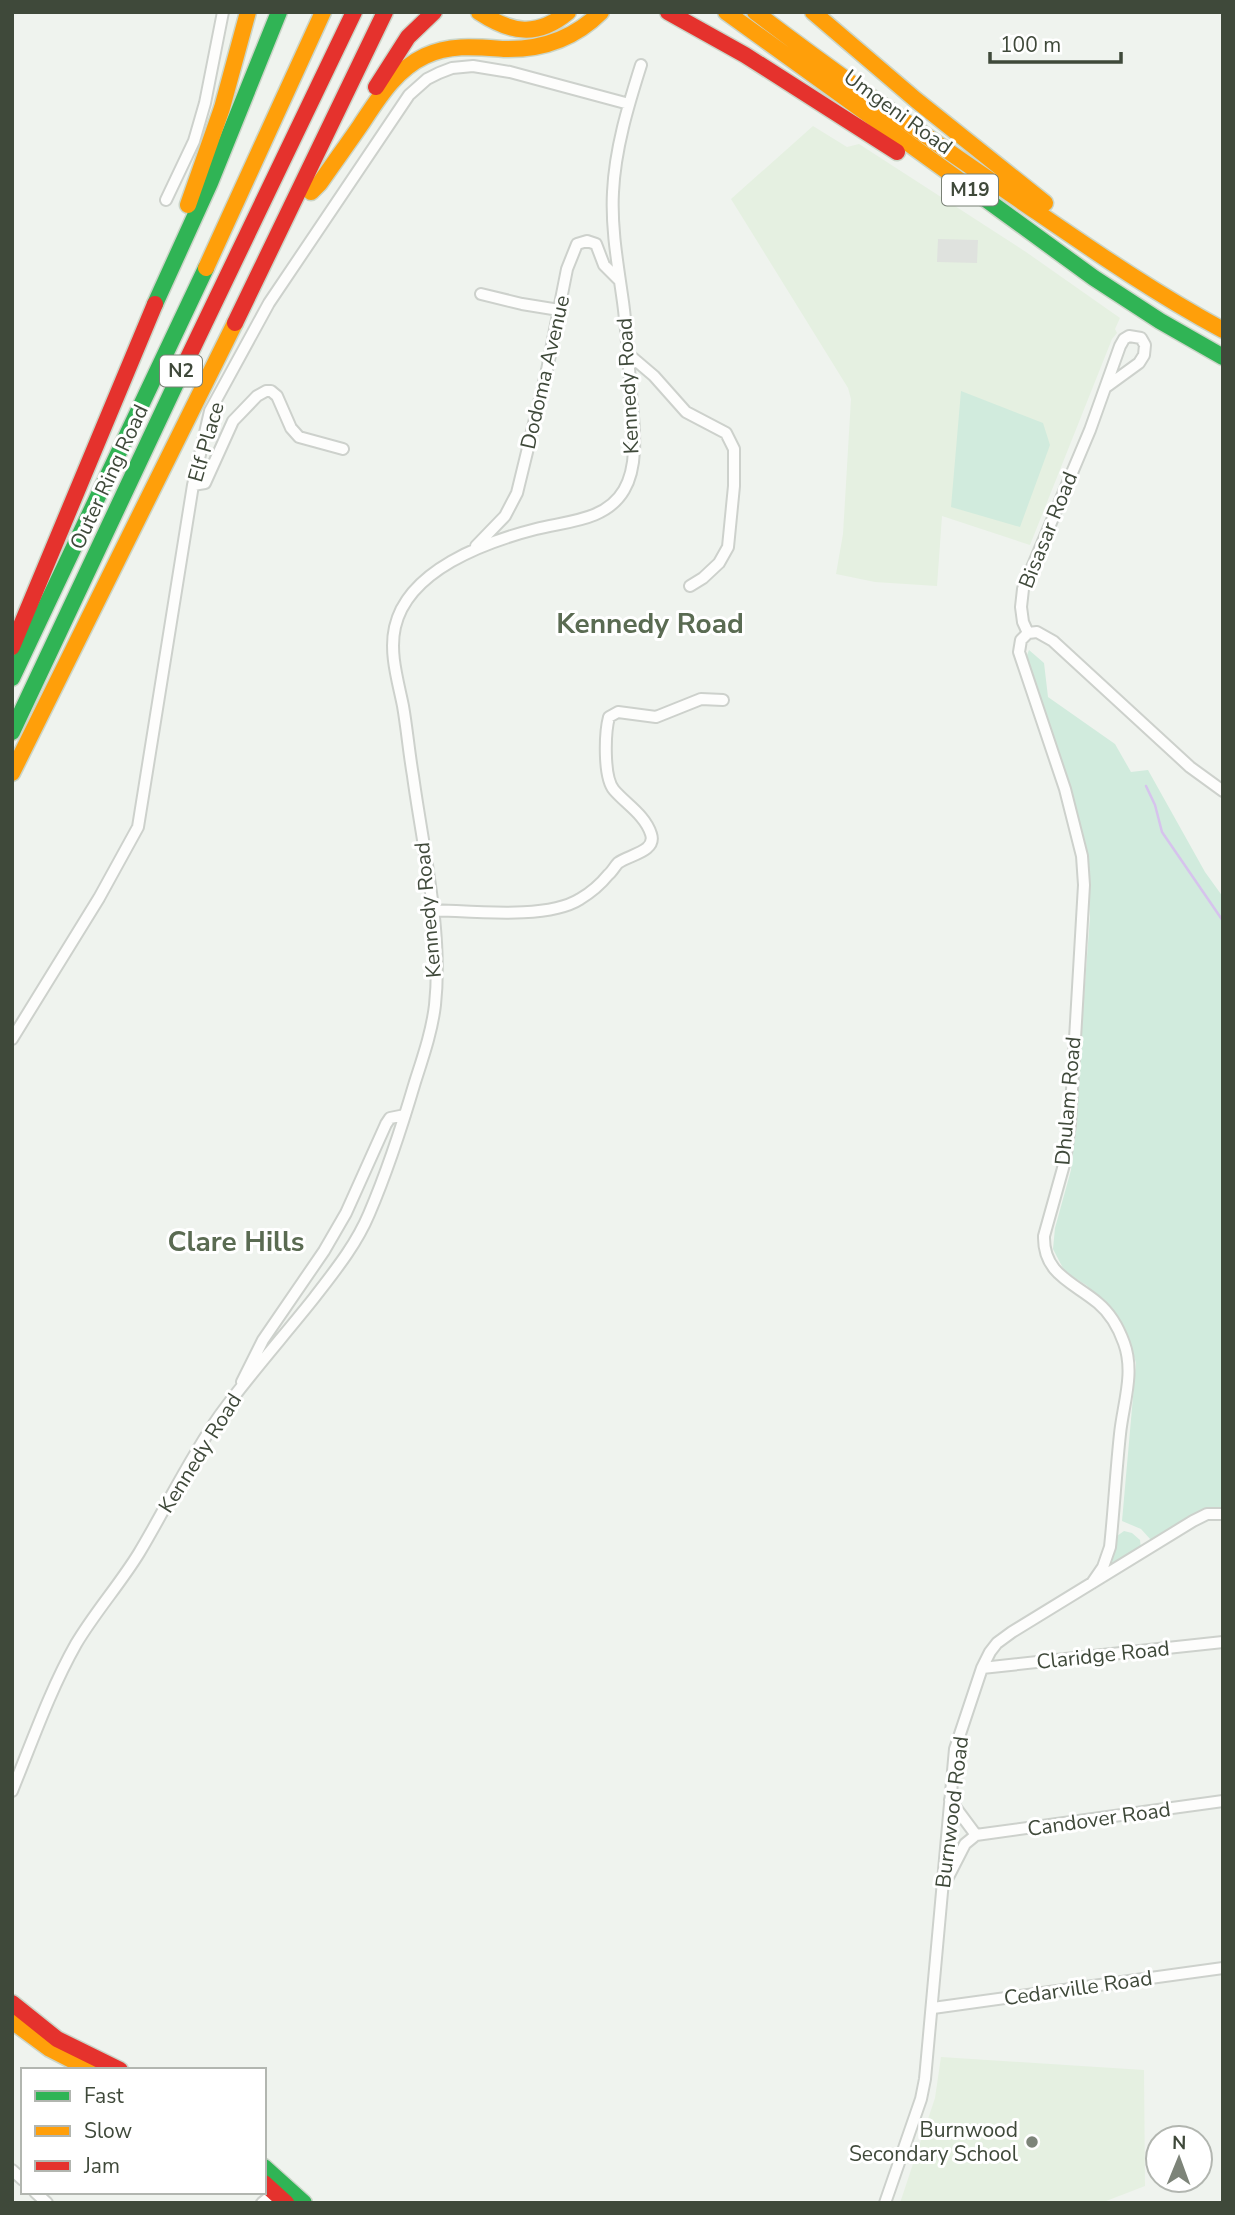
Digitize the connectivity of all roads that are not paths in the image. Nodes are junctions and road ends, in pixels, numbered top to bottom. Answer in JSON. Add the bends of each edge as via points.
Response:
{"nodes":[{"id":1,"x":223,"y":12,"type":"edge"},
{"id":2,"x":248,"y":12,"type":"edge"},
{"id":3,"x":255,"y":12,"type":"edge"},
{"id":4,"x":323,"y":12,"type":"edge"},
{"id":5,"x":354,"y":12,"type":"edge"},
{"id":6,"x":385,"y":12,"type":"edge"},
{"id":7,"x":434,"y":12,"type":"edge"},
{"id":8,"x":479,"y":12,"type":"edge"},
{"id":9,"x":568,"y":12,"type":"edge"},
{"id":10,"x":601,"y":12,"type":"edge"},
{"id":11,"x":668,"y":12,"type":"edge"},
{"id":12,"x":726,"y":12,"type":"edge"},
{"id":13,"x":755,"y":12,"type":"edge"},
{"id":14,"x":771,"y":12,"type":"edge"},
{"id":15,"x":813,"y":12,"type":"edge"},
{"id":16,"x":278,"y":16,"type":"edge"},
{"id":17,"x":242,"y":38,"type":"junction"},
{"id":18,"x":640,"y":65,"type":"dead end"},
{"id":19,"x":864,"y":91,"type":"junction"},
{"id":20,"x":629,"y":104,"type":"junction"},
{"id":21,"x":958,"y":181,"type":"junction"},
{"id":22,"x":311,"y":192,"type":"junction"},
{"id":23,"x":166,"y":201,"type":"dead end"},
{"id":24,"x":174,"y":260,"type":"junction"},
{"id":25,"x":263,"y":265,"type":"junction"},
{"id":26,"x":619,"y":280,"type":"junction"},
{"id":27,"x":481,"y":294,"type":"dead end"},
{"id":28,"x":559,"y":310,"type":"junction"},
{"id":29,"x":1223,"y":328,"type":"edge"},
{"id":30,"x":627,"y":353,"type":"junction"},
{"id":31,"x":1223,"y":357,"type":"edge"},
{"id":32,"x":1106,"y":387,"type":"junction"},
{"id":33,"x":343,"y":449,"type":"dead end"},
{"id":34,"x":192,"y":485,"type":"junction"},
{"id":35,"x":472,"y":549,"type":"junction"},
{"id":36,"x":690,"y":586,"type":"dead end"},
{"id":37,"x":1028,"y":633,"type":"junction"},
{"id":38,"x":12,"y":647,"type":"edge"},
{"id":39,"x":12,"y":678,"type":"edge"},
{"id":40,"x":723,"y":700,"type":"dead end"},
{"id":41,"x":12,"y":732,"type":"edge"},
{"id":42,"x":12,"y":773,"type":"edge"},
{"id":43,"x":1223,"y":791,"type":"edge"},
{"id":44,"x":432,"y":910,"type":"junction"},
{"id":45,"x":12,"y":1040,"type":"edge"},
{"id":46,"x":405,"y":1115,"type":"junction"},
{"id":47,"x":241,"y":1388,"type":"junction"},
{"id":48,"x":1223,"y":1514,"type":"edge"},
{"id":49,"x":1093,"y":1583,"type":"junction"},
{"id":50,"x":1223,"y":1642,"type":"edge"},
{"id":51,"x":982,"y":1668,"type":"junction"},
{"id":52,"x":12,"y":1791,"type":"edge"},
{"id":53,"x":950,"y":1800,"type":"junction"},
{"id":54,"x":1223,"y":1801,"type":"edge"},
{"id":55,"x":976,"y":1835,"type":"junction"},
{"id":56,"x":943,"y":1885,"type":"junction"},
{"id":57,"x":1223,"y":1968,"type":"edge"},
{"id":58,"x":12,"y":2003,"type":"edge"},
{"id":59,"x":933,"y":2008,"type":"junction"},
{"id":60,"x":12,"y":2021,"type":"edge"},
{"id":61,"x":87,"y":2068,"type":"edge"},
{"id":62,"x":116,"y":2068,"type":"edge"},
{"id":63,"x":266,"y":2172,"type":"edge"},
{"id":64,"x":274,"y":2193,"type":"edge"},
{"id":65,"x":304,"y":2203,"type":"edge"},
{"id":66,"x":885,"y":2203,"type":"edge"}],
"edges":[{"from":1,"to":23,"type":"street","via":[[198,129]]},
{"from":2,"to":17,"type":"main road"},
{"from":3,"to":17,"type":"main road"},
{"from":4,"to":39,"type":"main road","name":"Outer Ring Road","number":"N2"},
{"from":5,"to":41,"type":"main road","name":"Outer Ring Road","number":"N2"},
{"from":6,"to":25,"type":"main road"},
{"from":7,"to":22,"type":"main road","via":[[394,55]]},
{"from":8,"to":9,"type":"main road","via":[[509,30],[527,31],[547,27]]},
{"from":10,"to":22,"type":"main road","via":[[576,33],[542,47],[466,46],[431,53],[411,64],[393,80]]},
{"from":11,"to":21,"type":"main road","via":[[914,162]]},
{"from":12,"to":21,"type":"main road","name":"Umgeni Road","number":"M19"},
{"from":13,"to":19,"type":"main road","name":"Umgeni Road","number":"M19"},
{"from":14,"to":19,"type":"main road"},
{"from":15,"to":29,"type":"main road","via":[[1067,220]]},
{"from":16,"to":24,"type":"main road"},
{"from":17,"to":24,"type":"main road","via":[[177,237]]},
{"from":18,"to":20,"type":"street","name":"Kennedy Road"},
{"from":19,"to":29,"type":"main road","name":"Umgeni Road","number":"M19","via":[[1094,251]]},
{"from":20,"to":26,"type":"street","name":"Kennedy Road","via":[[613,192]]},
{"from":20,"to":34,"type":"street","name":"Elf Place","via":[[472,66],[452,68],[427,79],[401,105],[269,303],[211,411]]},
{"from":21,"to":31,"type":"main road","name":"Umgeni Road","number":"M19","via":[[1094,278]]},
{"from":22,"to":25,"type":"main road"},
{"from":24,"to":38,"type":"main road"},
{"from":25,"to":42,"type":"main road"},
{"from":26,"to":28,"type":"street","name":"Dodoma Avenue","via":[[604,265],[596,244],[580,242],[571,256]]},
{"from":26,"to":30,"type":"street","name":"Kennedy Road"},
{"from":27,"to":28,"type":"street"},
{"from":28,"to":35,"type":"street","name":"Dodoma Avenue","via":[[517,492],[505,516]]},
{"from":30,"to":35,"type":"street","name":"Kennedy Road","via":[[633,453],[622,495],[594,516]]},
{"from":30,"to":36,"type":"street","via":[[686,412],[721,429],[733,444],[736,466],[728,547],[719,563]]},
{"from":32,"to":32,"type":"street","name":"Bisasar Road","via":[[1124,339],[1132,335],[1141,338],[1145,345],[1142,359]]},
{"from":32,"to":37,"type":"street","name":"Bisasar Road","via":[[1023,589],[1021,607]]},
{"from":33,"to":34,"type":"street","via":[[299,437],[277,396],[266,391],[233,421],[205,483]]},
{"from":34,"to":45,"type":"street","name":"Elf Place","via":[[138,827]]},
{"from":35,"to":44,"type":"street","name":"Kennedy Road","via":[[412,592],[393,634]]},
{"from":37,"to":43,"type":"street","via":[[1037,632],[1053,641],[1190,767]]},
{"from":37,"to":49,"type":"street","name":"Dhulam Road","via":[[1019,652],[1078,834],[1084,885],[1070,1124],[1044,1248],[1054,1269],[1101,1304],[1115,1323],[1130,1371],[1110,1547]]},
{"from":40,"to":44,"type":"street","via":[[697,700],[656,717],[618,712],[609,717],[610,782],[642,819],[652,843],[619,863],[589,893],[568,906],[547,910]]},
{"from":44,"to":46,"type":"street","name":"Kennedy Road","via":[[435,1009]]},
{"from":46,"to":47,"type":"street","name":"Kennedy Road","via":[[357,1238]]},
{"from":46,"to":47,"type":"street","via":[[390,1118],[386,1124],[346,1213],[263,1340]]},
{"from":47,"to":52,"type":"street","name":"Kennedy Road","via":[[209,1431],[135,1559],[73,1650]]},
{"from":48,"to":49,"type":"street","name":"Burnwood Road","via":[[1202,1516]]},
{"from":49,"to":51,"type":"street","name":"Burnwood Road","via":[[997,1643]]},
{"from":50,"to":51,"type":"street","name":"Claridge Road"},
{"from":51,"to":53,"type":"street","name":"Burnwood Road","via":[[958,1740]]},
{"from":53,"to":55,"type":"street"},
{"from":53,"to":56,"type":"street","name":"Burnwood Road"},
{"from":54,"to":55,"type":"street","name":"Candover Road"},
{"from":55,"to":56,"type":"street","via":[[965,1844]]},
{"from":56,"to":59,"type":"street","name":"Burnwood Road"},
{"from":57,"to":59,"type":"street","name":"Cedarville Road"},
{"from":58,"to":62,"type":"main road","via":[[57,2039]]},
{"from":59,"to":66,"type":"street","name":"Burnwood Road","via":[[921,2099]]},
{"from":60,"to":61,"type":"main road","via":[[50,2049]]},
{"from":63,"to":64,"type":"main road"},
{"from":64,"to":65,"type":"main road"}]}
